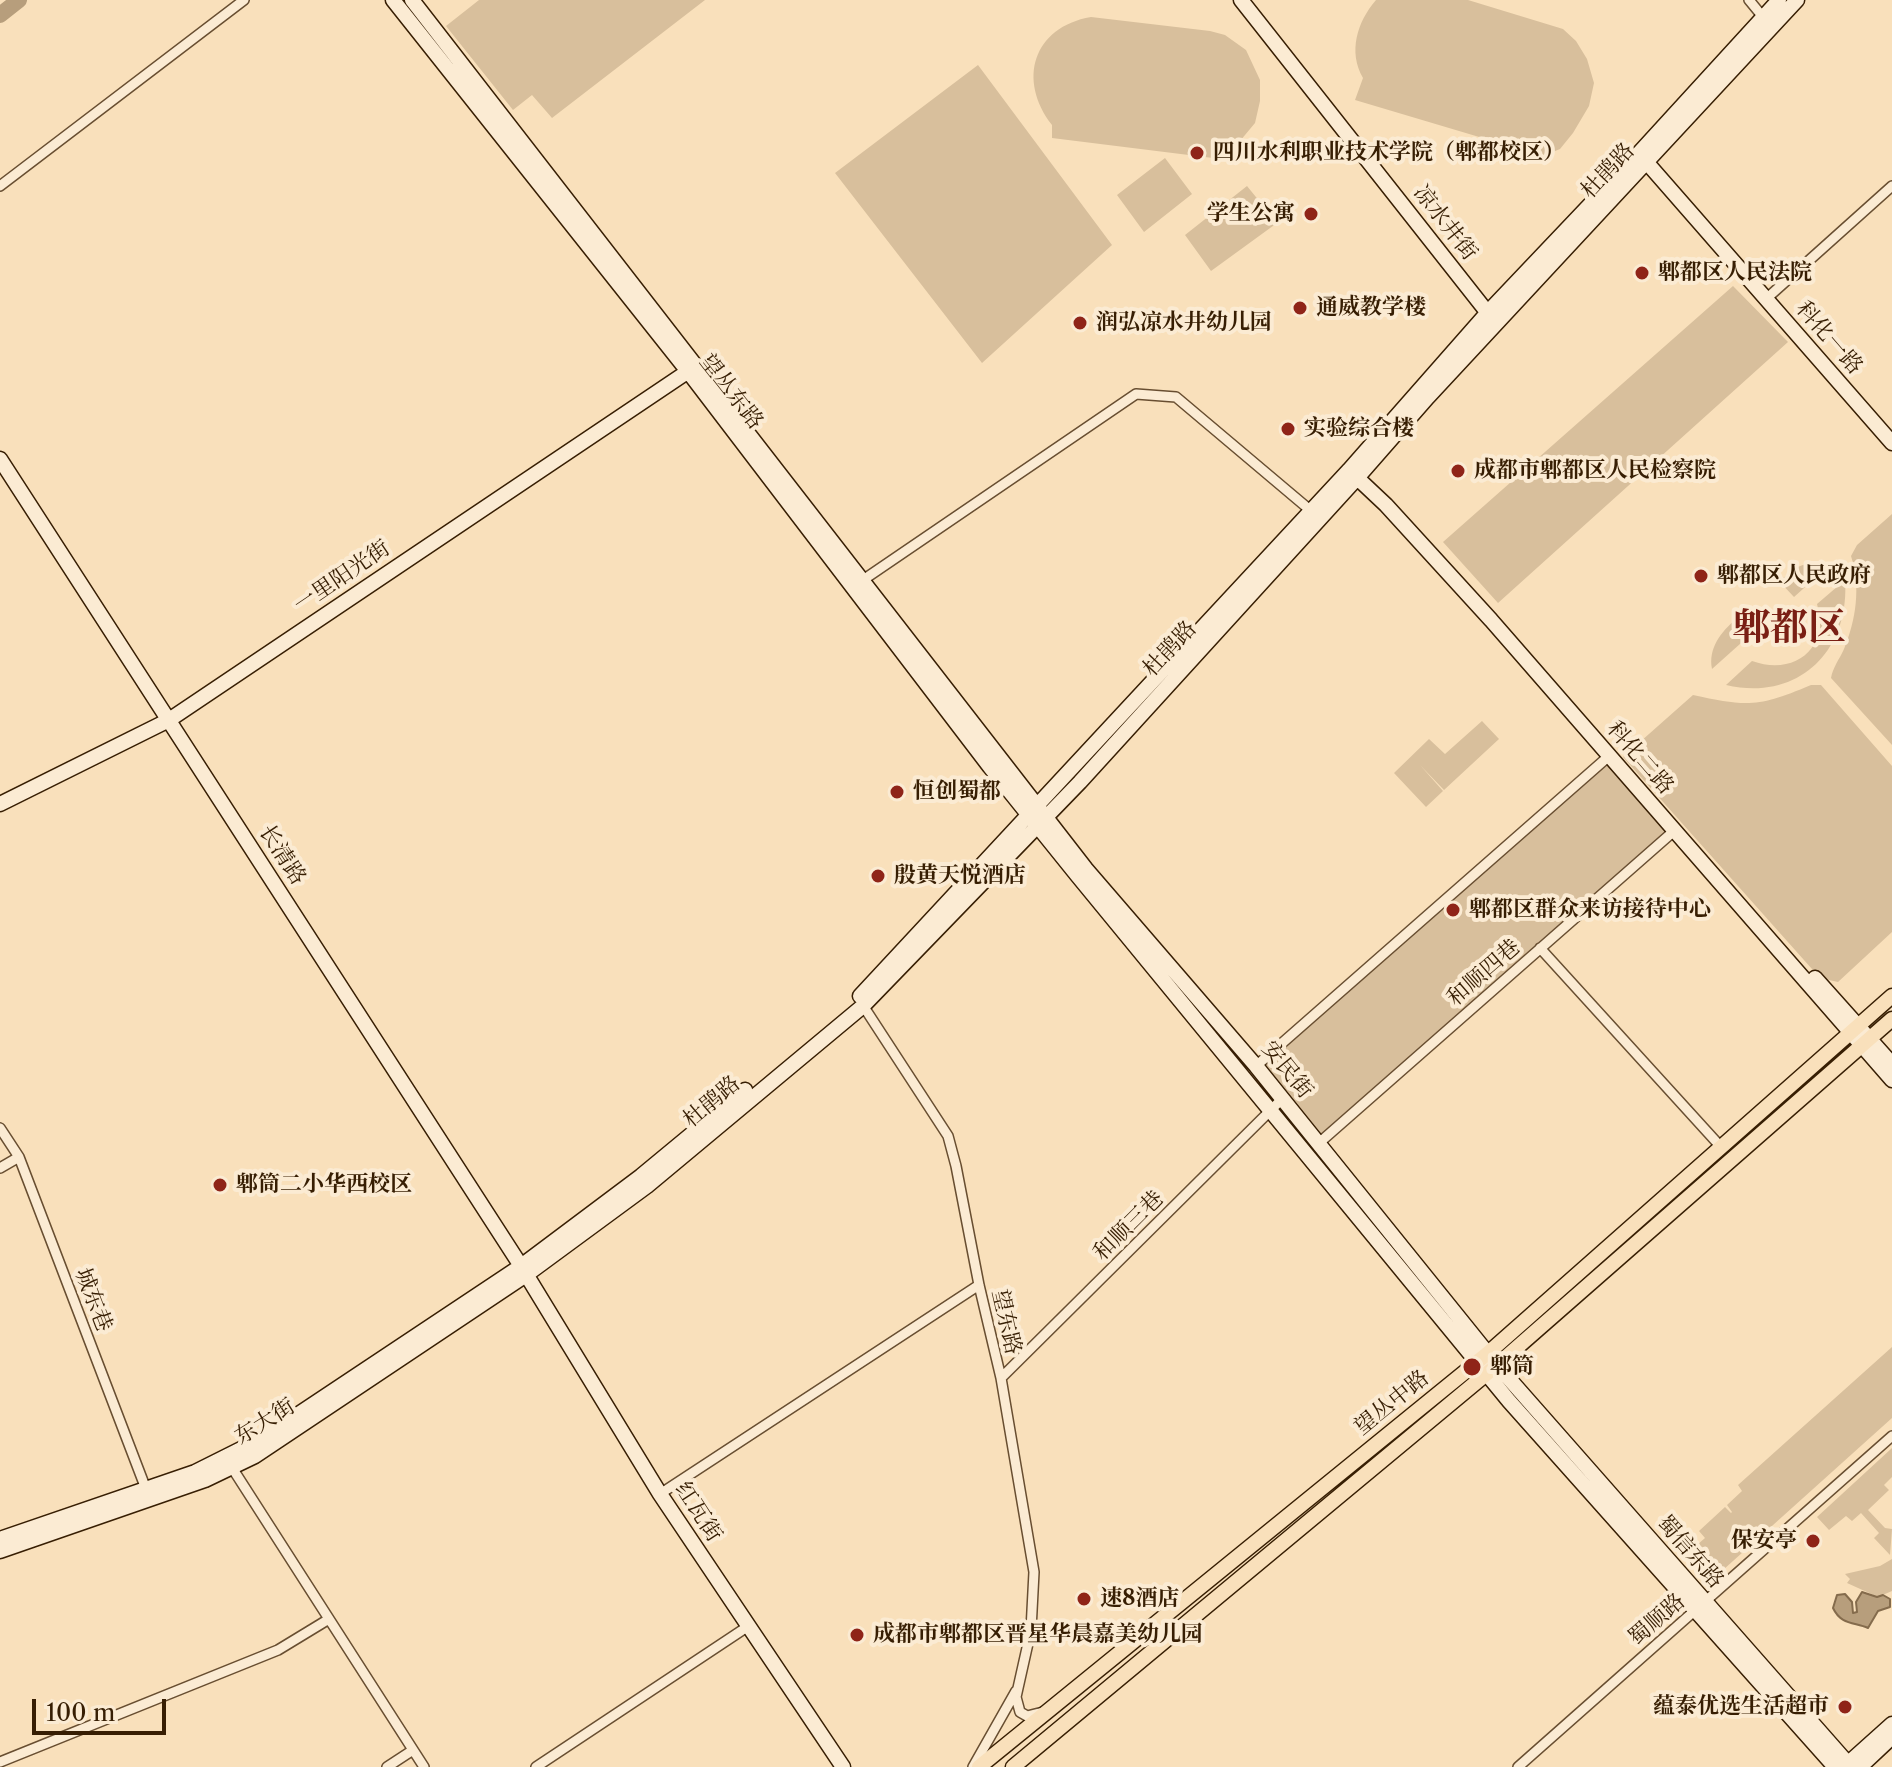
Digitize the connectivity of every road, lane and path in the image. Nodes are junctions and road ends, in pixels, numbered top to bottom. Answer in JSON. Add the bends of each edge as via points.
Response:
{"nodes":[{"id":1,"x":244,"y":0,"type":"edge"},
{"id":2,"x":393,"y":0,"type":"edge"},
{"id":3,"x":412,"y":0,"type":"edge"},
{"id":4,"x":1241,"y":0,"type":"edge"},
{"id":5,"x":1749,"y":0,"type":"edge"},
{"id":6,"x":1779,"y":0,"type":"edge"},
{"id":7,"x":1797,"y":0,"type":"edge"},
{"id":8,"x":1763,"y":17,"type":"junction"},
{"id":9,"x":1643,"y":158,"type":"junction"},
{"id":10,"x":0,"y":186,"type":"edge"},
{"id":11,"x":1892,"y":186,"type":"edge"},
{"id":12,"x":1766,"y":299,"type":"junction"},
{"id":13,"x":1492,"y":317,"type":"junction"},
{"id":14,"x":693,"y":368,"type":"junction"},
{"id":15,"x":1892,"y":443,"type":"edge"},
{"id":16,"x":0,"y":459,"type":"edge"},
{"id":17,"x":1356,"y":474,"type":"junction"},
{"id":18,"x":1310,"y":510,"type":"junction"},
{"id":19,"x":863,"y":580,"type":"junction"},
{"id":20,"x":169,"y":720,"type":"junction"},
{"id":21,"x":1609,"y":756,"type":"junction"},
{"id":22,"x":0,"y":804,"type":"edge"},
{"id":23,"x":1037,"y":817,"type":"junction"},
{"id":24,"x":1674,"y":831,"type":"junction"},
{"id":25,"x":1540,"y":948,"type":"junction"},
{"id":26,"x":1892,"y":996,"type":"edge"},
{"id":27,"x":861,"y":1001,"type":"junction"},
{"id":28,"x":1892,"y":1019,"type":"edge"},
{"id":29,"x":1854,"y":1030,"type":"junction"},
{"id":30,"x":1865,"y":1043,"type":"junction"},
{"id":31,"x":1892,"y":1064,"type":"edge"},
{"id":32,"x":1256,"y":1066,"type":"junction"},
{"id":33,"x":1892,"y":1080,"type":"edge"},
{"id":34,"x":1282,"y":1099,"type":"junction"},
{"id":35,"x":1270,"y":1110,"type":"junction"},
{"id":36,"x":0,"y":1128,"type":"edge"},
{"id":37,"x":1319,"y":1143,"type":"junction"},
{"id":38,"x":1721,"y":1147,"type":"junction"},
{"id":39,"x":19,"y":1157,"type":"junction"},
{"id":40,"x":0,"y":1168,"type":"edge"},
{"id":41,"x":523,"y":1271,"type":"junction"},
{"id":42,"x":979,"y":1285,"type":"junction"},
{"id":43,"x":1487,"y":1364,"type":"junction"},
{"id":44,"x":1001,"y":1378,"type":"junction"},
{"id":45,"x":1892,"y":1436,"type":"edge"},
{"id":46,"x":228,"y":1462,"type":"junction"},
{"id":47,"x":146,"y":1489,"type":"junction"},
{"id":48,"x":660,"y":1494,"type":"junction"},
{"id":49,"x":0,"y":1539,"type":"edge"},
{"id":50,"x":0,"y":1551,"type":"edge"},
{"id":51,"x":1700,"y":1606,"type":"junction"},
{"id":52,"x":329,"y":1619,"type":"junction"},
{"id":53,"x":747,"y":1627,"type":"junction"},
{"id":54,"x":1021,"y":1681,"type":"junction"},
{"id":55,"x":1046,"y":1711,"type":"junction"},
{"id":56,"x":1892,"y":1724,"type":"edge"},
{"id":57,"x":1892,"y":1737,"type":"edge"},
{"id":58,"x":413,"y":1750,"type":"junction"},
{"id":59,"x":0,"y":1762,"type":"edge"},
{"id":60,"x":1848,"y":1766,"type":"edge"},
{"id":61,"x":387,"y":1767,"type":"edge"},
{"id":62,"x":424,"y":1767,"type":"edge"},
{"id":63,"x":536,"y":1767,"type":"edge"},
{"id":64,"x":843,"y":1767,"type":"edge"},
{"id":65,"x":973,"y":1767,"type":"edge"},
{"id":66,"x":979,"y":1767,"type":"edge"},
{"id":67,"x":1013,"y":1767,"type":"edge"},
{"id":68,"x":1518,"y":1767,"type":"edge"}],
"edges":[{"from":1,"to":10,"type":"street"},
{"from":2,"to":14,"type":"main road","name":"望丛东路"},
{"from":3,"to":14,"type":"main road","name":"望丛东路"},
{"from":4,"to":13,"type":"main road","name":"凉水井街"},
{"from":5,"to":8,"type":"street"},
{"from":6,"to":8,"type":"main road","name":"杜鹃路"},
{"from":7,"to":9,"type":"main road","name":"杜鹃路"},
{"from":8,"to":9,"type":"main road","name":"杜鹃路"},
{"from":9,"to":12,"type":"main road","name":"科化一路"},
{"from":9,"to":13,"type":"main road","name":"杜鹃路"},
{"from":11,"to":12,"type":"street"},
{"from":12,"to":15,"type":"main road","name":"科化一路"},
{"from":13,"to":17,"type":"main road","name":"杜鹃路"},
{"from":14,"to":19,"type":"main road","name":"望丛东路"},
{"from":14,"to":20,"type":"main road","name":"一里阳光街"},
{"from":14,"to":23,"type":"main road","name":"望丛东路"},
{"from":16,"to":20,"type":"main road","name":"长清路"},
{"from":17,"to":18,"type":"main road","name":"杜鹃路"},
{"from":17,"to":21,"type":"main road","name":"科化二路"},
{"from":17,"to":23,"type":"main road","name":"杜鹃路"},
{"from":17,"to":29,"type":"main road","via":[[1392,500]]},
{"from":18,"to":19,"type":"street","via":[[1176,397],[1136,394]]},
{"from":18,"to":23,"type":"main road","name":"杜鹃路"},
{"from":19,"to":23,"type":"main road","name":"望丛东路"},
{"from":20,"to":22,"type":"main road","name":"一里阳光街"},
{"from":20,"to":41,"type":"main road","name":"长清路"},
{"from":21,"to":24,"type":"main road","name":"科化二路"},
{"from":21,"to":32,"type":"street"},
{"from":23,"to":27,"type":"main road","name":"杜鹃路"},
{"from":23,"to":32,"type":"main road","name":"安民街"},
{"from":23,"to":35,"type":"main road","name":"安民街"},
{"from":24,"to":25,"type":"street","name":"和顺四巷"},
{"from":24,"to":29,"type":"main road","name":"科化二路"},
{"from":25,"to":37,"type":"street","name":"和顺四巷"},
{"from":25,"to":38,"type":"street"},
{"from":26,"to":29,"type":"main road","name":"望丛中路"},
{"from":27,"to":41,"type":"main road","name":"杜鹃路"},
{"from":27,"to":42,"type":"street","name":"望东路","via":[[948,1136]]},
{"from":28,"to":30,"type":"main road","name":"望丛中路"},
{"from":29,"to":30,"type":"main road","name":"科化二路"},
{"from":29,"to":38,"type":"main road","name":"望丛中路"},
{"from":30,"to":31,"type":"main road"},
{"from":30,"to":33,"type":"main road","name":"科化二路"},
{"from":30,"to":43,"type":"main road","name":"望丛中路"},
{"from":32,"to":34,"type":"main road","name":"安民街"},
{"from":34,"to":35,"type":"street","name":"和顺三巷"},
{"from":34,"to":37,"type":"main road","name":"安民街"},
{"from":35,"to":43,"type":"main road","name":"安民街"},
{"from":35,"to":44,"type":"street","name":"和顺三巷"},
{"from":36,"to":39,"type":"street","name":"城东巷"},
{"from":37,"to":43,"type":"main road","name":"安民街"},
{"from":38,"to":43,"type":"main road","name":"望丛中路"},
{"from":39,"to":40,"type":"street"},
{"from":39,"to":47,"type":"street","name":"城东巷"},
{"from":41,"to":46,"type":"main road","name":"东大街"},
{"from":41,"to":48,"type":"main road","name":"红瓦街"},
{"from":42,"to":44,"type":"street","name":"望东路"},
{"from":42,"to":48,"type":"street"},
{"from":43,"to":51,"type":"main road","name":"蜀信东路"},
{"from":43,"to":55,"type":"main road","name":"望丛中路"},
{"from":43,"to":67,"type":"main road","name":"望丛中路"},
{"from":44,"to":54,"type":"street","name":"望东路","via":[[1034,1572]]},
{"from":45,"to":51,"type":"street","name":"蜀顺路"},
{"from":46,"to":47,"type":"main road","name":"东大街"},
{"from":46,"to":50,"type":"main road","name":"东大街","via":[[205,1480]]},
{"from":46,"to":52,"type":"street"},
{"from":47,"to":49,"type":"main road","name":"东大街"},
{"from":48,"to":53,"type":"main road","name":"红瓦街"},
{"from":51,"to":60,"type":"main road","name":"蜀信东路"},
{"from":51,"to":68,"type":"street","name":"蜀顺路"},
{"from":52,"to":58,"type":"street"},
{"from":52,"to":59,"type":"street","via":[[278,1650]]},
{"from":53,"to":63,"type":"street"},
{"from":53,"to":64,"type":"main road","name":"红瓦街"},
{"from":54,"to":55,"type":"street","name":"望东路","via":[[1016,1697],[1020,1712],[1027,1716]]},
{"from":54,"to":65,"type":"street","name":"望东路"},
{"from":55,"to":66,"type":"main road","name":"望丛中路"},
{"from":56,"to":60,"type":"main road"},
{"from":57,"to":60,"type":"main road"},
{"from":58,"to":61,"type":"street"},
{"from":58,"to":62,"type":"street"}]}
